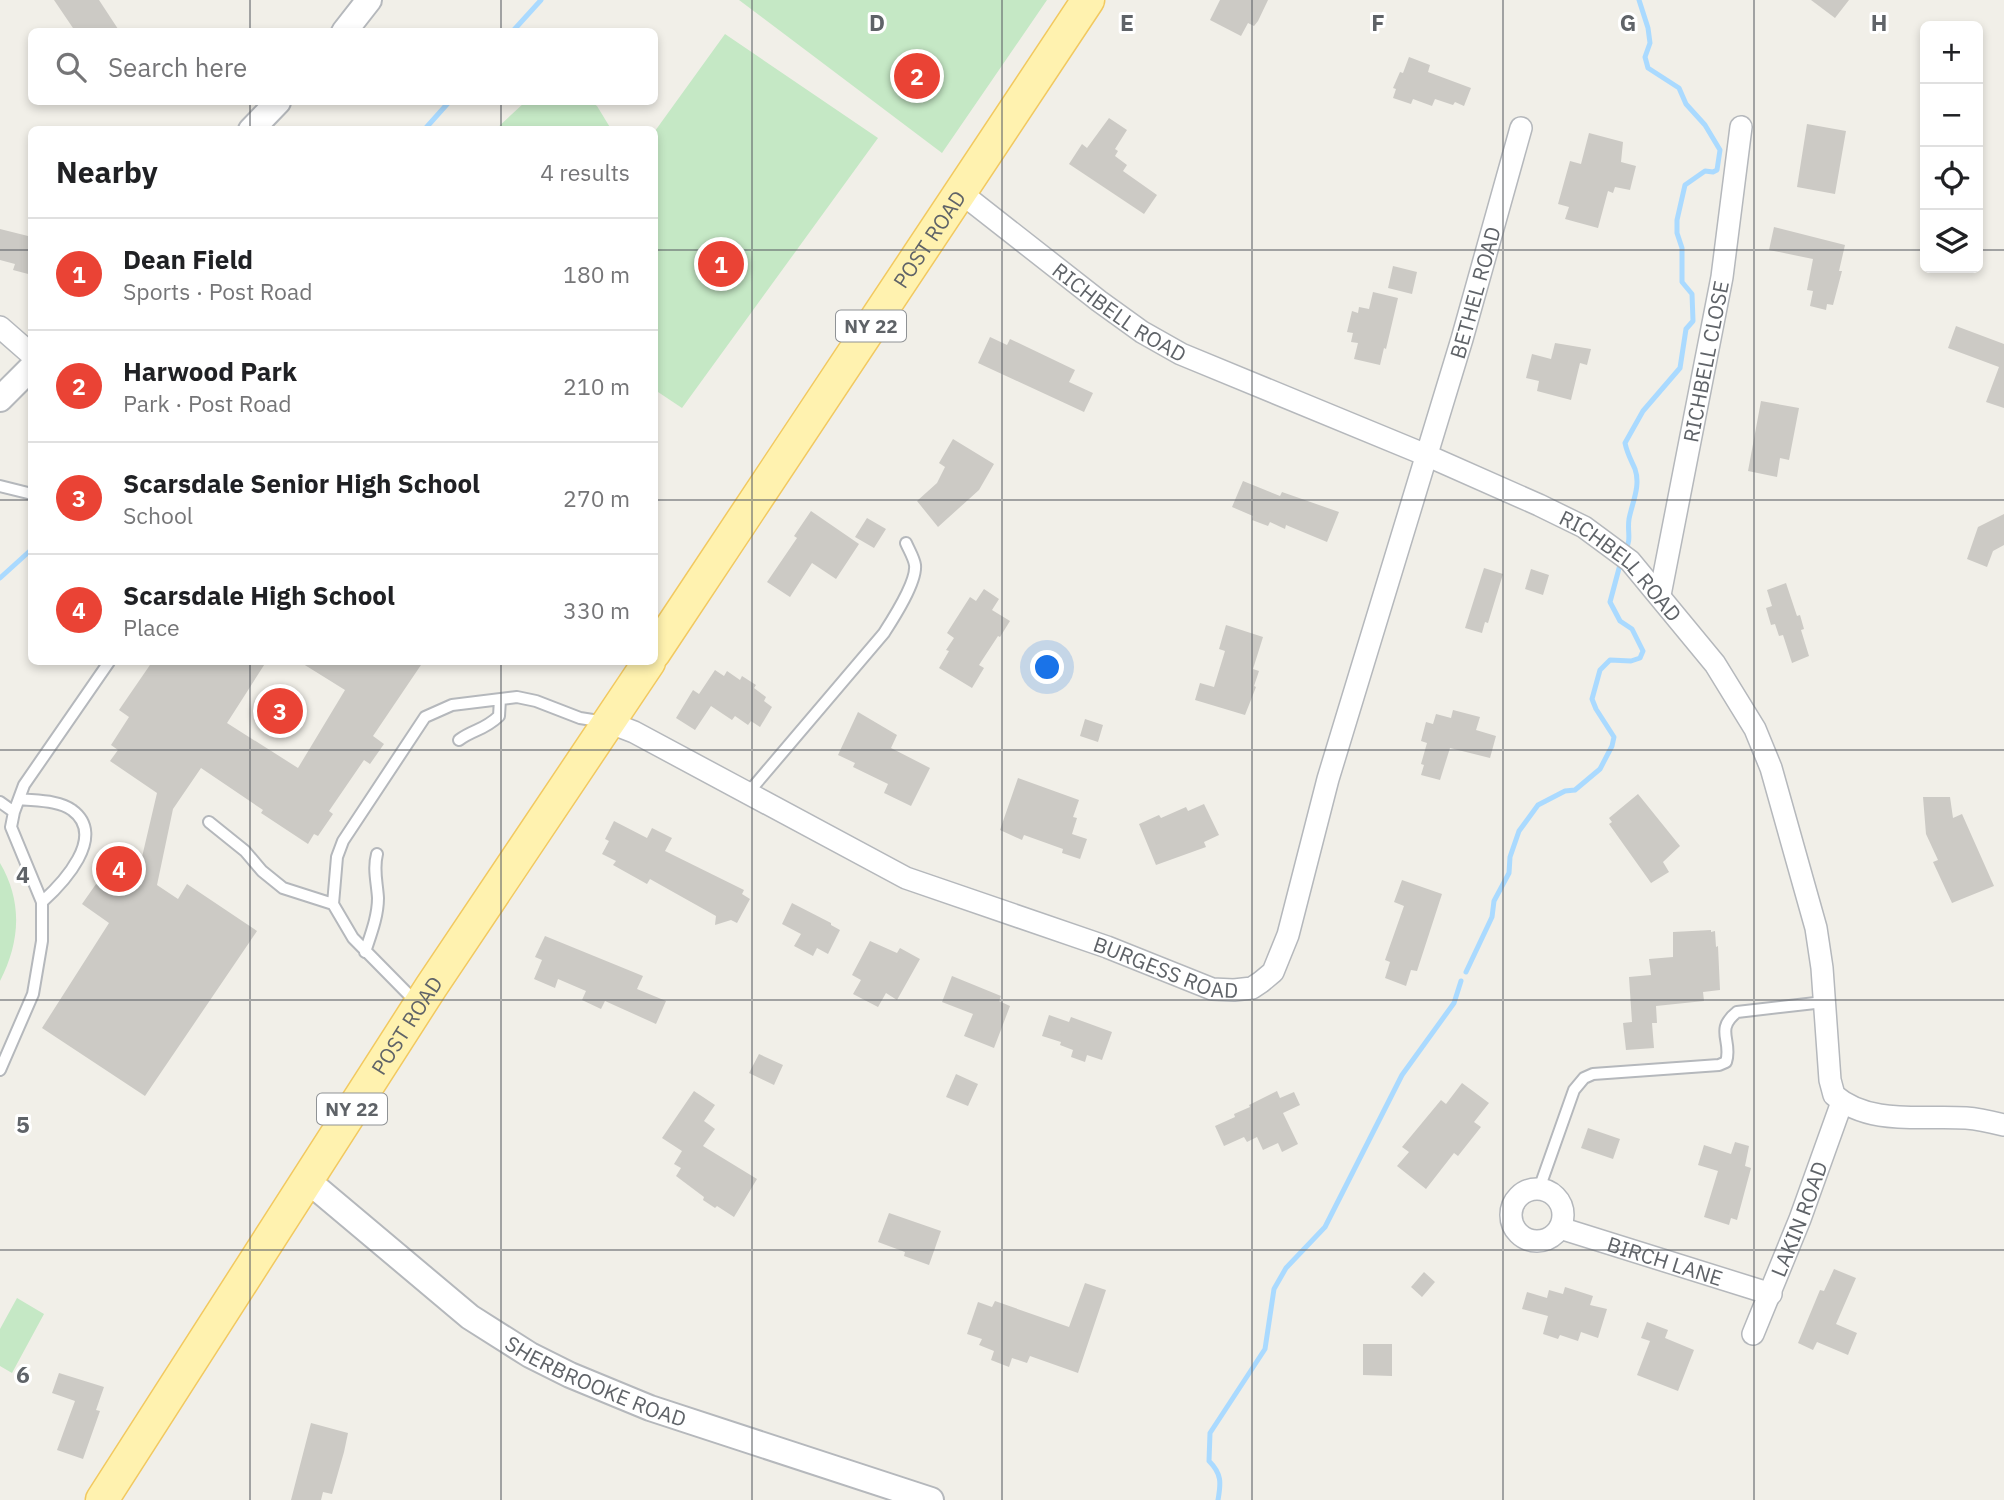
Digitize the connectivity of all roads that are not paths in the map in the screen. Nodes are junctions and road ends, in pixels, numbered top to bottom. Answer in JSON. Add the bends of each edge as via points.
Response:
{"nodes":[{"id":1,"x":369,"y":0,"type":"edge"},
{"id":2,"x":1088,"y":0,"type":"edge"},
{"id":3,"x":347,"y":28,"type":"edge"},
{"id":4,"x":275,"y":105,"type":"edge"},
{"id":5,"x":255,"y":126,"type":"edge"},
{"id":6,"x":1741,"y":127,"type":"dead end"},
{"id":7,"x":1521,"y":128,"type":"dead end"},
{"id":8,"x":960,"y":192,"type":"junction"},
{"id":9,"x":0,"y":327,"type":"edge"},
{"id":10,"x":28,"y":352,"type":"edge"},
{"id":11,"x":28,"y":371,"type":"edge"},
{"id":12,"x":0,"y":399,"type":"edge"},
{"id":13,"x":1426,"y":455,"type":"junction"},
{"id":14,"x":0,"y":486,"type":"edge"},
{"id":15,"x":28,"y":493,"type":"edge"},
{"id":16,"x":906,"y":543,"type":"dead end"},
{"id":17,"x":1660,"y":595,"type":"junction"},
{"id":18,"x":658,"y":647,"type":"edge"},
{"id":19,"x":104,"y":665,"type":"edge"},
{"id":20,"x":647,"y":665,"type":"edge"},
{"id":21,"x":500,"y":699,"type":"junction"},
{"id":22,"x":608,"y":722,"type":"junction"},
{"id":23,"x":459,"y":740,"type":"dead end"},
{"id":24,"x":748,"y":793,"type":"junction"},
{"id":25,"x":19,"y":799,"type":"junction"},
{"id":26,"x":0,"y":802,"type":"edge"},
{"id":27,"x":13,"y":812,"type":"junction"},
{"id":28,"x":209,"y":822,"type":"dead end"},
{"id":29,"x":377,"y":854,"type":"dead end"},
{"id":30,"x":42,"y":902,"type":"junction"},
{"id":31,"x":333,"y":904,"type":"junction"},
{"id":32,"x":365,"y":952,"type":"junction"},
{"id":33,"x":1824,"y":1002,"type":"junction"},
{"id":34,"x":420,"y":1005,"type":"junction"},
{"id":35,"x":0,"y":1070,"type":"edge"},
{"id":36,"x":1842,"y":1102,"type":"junction"},
{"id":37,"x":2004,"y":1125,"type":"edge"},
{"id":38,"x":307,"y":1180,"type":"junction"},
{"id":39,"x":1539,"y":1189,"type":"junction"},
{"id":40,"x":1560,"y":1228,"type":"junction"},
{"id":41,"x":1771,"y":1294,"type":"junction"},
{"id":42,"x":1753,"y":1334,"type":"dead end"},
{"id":43,"x":102,"y":1500,"type":"edge"},
{"id":44,"x":931,"y":1500,"type":"edge"}],
"edges":[{"from":1,"to":3,"type":"street"},
{"from":2,"to":8,"type":"main road","name":"POST ROAD","number":"NY 22"},
{"from":4,"to":5,"type":"street"},
{"from":6,"to":17,"type":"street","name":"RICHBELL CLOSE","via":[[1722,277]]},
{"from":7,"to":13,"type":"street","name":"BETHEL ROAD"},
{"from":8,"to":13,"type":"street","name":"RICHBELL ROAD","via":[[1142,332],[1181,354]]},
{"from":8,"to":18,"type":"main road","name":"POST ROAD","number":"NY 22"},
{"from":9,"to":10,"type":"street"},
{"from":11,"to":12,"type":"street"},
{"from":13,"to":17,"type":"street","name":"RICHBELL ROAD","via":[[1584,527],[1630,561]]},
{"from":13,"to":24,"type":"street","name":"BURGESS ROAD","via":[[1328,779],[1288,936],[1273,972],[1252,988],[1212,989],[1107,947],[906,878]]},
{"from":14,"to":15,"type":"lane"},
{"from":16,"to":24,"type":"lane","via":[[915,571],[890,624]]},
{"from":17,"to":33,"type":"street","name":"RICHBELL ROAD","via":[[1737,697],[1771,768],[1816,928]]},
{"from":19,"to":25,"type":"lane"},
{"from":20,"to":22,"type":"main road","name":"POST ROAD","number":"NY 22"},
{"from":21,"to":22,"type":"lane","via":[[536,701],[580,718]]},
{"from":21,"to":23,"type":"lane","via":[[499,716]]},
{"from":21,"to":31,"type":"lane","via":[[453,705],[425,717],[343,841]]},
{"from":22,"to":24,"type":"street","name":"BURGESS ROAD"},
{"from":22,"to":34,"type":"main road","name":"POST ROAD","number":"NY 22"},
{"from":25,"to":27,"type":"lane"},
{"from":25,"to":30,"type":"lane","via":[[72,810],[85,832],[74,868]]},
{"from":26,"to":27,"type":"lane"},
{"from":27,"to":30,"type":"lane","via":[[11,827]]},
{"from":28,"to":31,"type":"lane","via":[[283,888]]},
{"from":29,"to":32,"type":"lane","via":[[376,918]]},
{"from":30,"to":35,"type":"lane","via":[[42,942],[33,995]]},
{"from":31,"to":32,"type":"lane"},
{"from":32,"to":34,"type":"lane"},
{"from":33,"to":36,"type":"street","name":"RICHBELL ROAD","via":[[1830,1080],[1834,1096]]},
{"from":33,"to":39,"type":"lane","via":[[1737,1012],[1726,1024],[1728,1056],[1719,1065],[1584,1078],[1574,1090]]},
{"from":34,"to":38,"type":"main road","name":"POST ROAD","number":"NY 22"},
{"from":36,"to":37,"type":"street","via":[[1867,1112]]},
{"from":36,"to":41,"type":"street","name":"LAKIN ROAD"},
{"from":38,"to":43,"type":"main road","name":"POST ROAD","number":"NY 22"},
{"from":38,"to":44,"type":"street","name":"SHERBROOKE ROAD","via":[[470,1317],[538,1359],[650,1408]]},
{"from":39,"to":40,"type":"street","via":[[1555,1195],[1560,1203]]},
{"from":39,"to":40,"type":"street","via":[[1520,1195],[1515,1202],[1515,1228],[1535,1241]]},
{"from":40,"to":41,"type":"street","name":"BIRCH LANE"},
{"from":41,"to":42,"type":"street","name":"LAKIN ROAD"}]}
